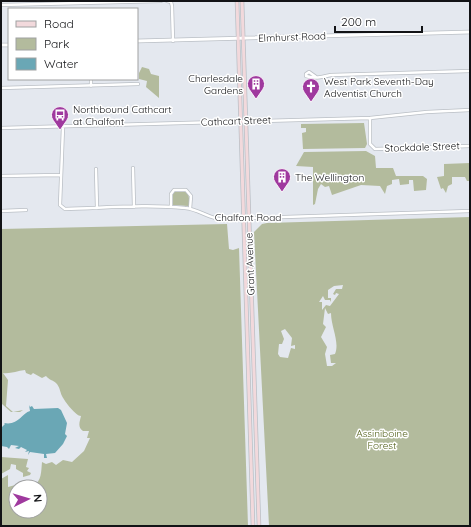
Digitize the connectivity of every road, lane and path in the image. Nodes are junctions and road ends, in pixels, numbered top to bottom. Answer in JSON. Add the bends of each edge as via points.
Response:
{"nodes":[{"id":1,"x":16,"y":1,"type":"edge"},
{"id":2,"x":157,"y":1,"type":"edge"},
{"id":3,"x":162,"y":1,"type":"edge"},
{"id":4,"x":167,"y":1,"type":"edge"},
{"id":5,"x":237,"y":1,"type":"edge"},
{"id":6,"x":242,"y":1,"type":"edge"},
{"id":7,"x":59,"y":2,"type":"edge"},
{"id":8,"x":108,"y":2,"type":"edge"},
{"id":9,"x":1,"y":5,"type":"edge"},
{"id":10,"x":16,"y":5,"type":"junction"},
{"id":11,"x":470,"y":32,"type":"edge"},
{"id":12,"x":238,"y":39,"type":"junction"},
{"id":13,"x":244,"y":39,"type":"junction"},
{"id":14,"x":138,"y":41,"type":"edge"},
{"id":15,"x":173,"y":41,"type":"junction"},
{"id":16,"x":470,"y":71,"type":"edge"},
{"id":17,"x":316,"y":77,"type":"dead end"},
{"id":18,"x":91,"y":80,"type":"edge"},
{"id":19,"x":138,"y":84,"type":"dead end"},
{"id":20,"x":91,"y":86,"type":"junction"},
{"id":21,"x":1,"y":88,"type":"edge"},
{"id":22,"x":470,"y":110,"type":"edge"},
{"id":23,"x":370,"y":118,"type":"junction"},
{"id":24,"x":240,"y":121,"type":"junction"},
{"id":25,"x":246,"y":121,"type":"junction"},
{"id":26,"x":63,"y":127,"type":"junction"},
{"id":27,"x":1,"y":128,"type":"edge"},
{"id":28,"x":470,"y":146,"type":"edge"},
{"id":29,"x":133,"y":168,"type":"dead end"},
{"id":30,"x":96,"y":169,"type":"dead end"},
{"id":31,"x":60,"y":174,"type":"junction"},
{"id":32,"x":1,"y":176,"type":"edge"},
{"id":33,"x":134,"y":207,"type":"junction"},
{"id":34,"x":171,"y":207,"type":"junction"},
{"id":35,"x":97,"y":208,"type":"junction"},
{"id":36,"x":190,"y":209,"type":"junction"},
{"id":37,"x":26,"y":210,"type":"dead end"},
{"id":38,"x":1,"y":211,"type":"edge"},
{"id":39,"x":470,"y":211,"type":"edge"},
{"id":40,"x":243,"y":218,"type":"junction"},
{"id":41,"x":249,"y":218,"type":"junction"},
{"id":42,"x":253,"y":526,"type":"edge"},
{"id":43,"x":259,"y":526,"type":"edge"}],
"edges":[{"from":1,"to":10,"type":"street"},
{"from":2,"to":3,"type":"street"},
{"from":2,"to":8,"type":"street"},
{"from":4,"to":15,"type":"street","via":[[171,2],[172,6]]},
{"from":5,"to":12,"type":"main road","name":"Grant Avenue"},
{"from":6,"to":13,"type":"main road","name":"Grant Avenue"},
{"from":7,"to":8,"type":"street"},
{"from":7,"to":10,"type":"street"},
{"from":9,"to":10,"type":"street"},
{"from":11,"to":13,"type":"street","name":"Elmhurst Road"},
{"from":12,"to":13,"type":"street","name":"Elmhurst Road"},
{"from":12,"to":15,"type":"street","name":"Elmhurst Road"},
{"from":12,"to":24,"type":"main road","name":"Grant Avenue"},
{"from":13,"to":25,"type":"main road","name":"Grant Avenue"},
{"from":14,"to":15,"type":"street","name":"Elmhurst Road"},
{"from":16,"to":17,"type":"street"},
{"from":18,"to":20,"type":"street"},
{"from":19,"to":20,"type":"street"},
{"from":20,"to":21,"type":"street"},
{"from":22,"to":23,"type":"street","name":"Cathcart Street"},
{"from":23,"to":25,"type":"street","name":"Cathcart Street"},
{"from":23,"to":28,"type":"street","name":"Stockdale Street","via":[[370,144],[375,149]]},
{"from":24,"to":25,"type":"street","name":"Cathcart Street"},
{"from":24,"to":26,"type":"street","name":"Cathcart Street"},
{"from":24,"to":40,"type":"main road","name":"Grant Avenue"},
{"from":25,"to":41,"type":"main road","name":"Grant Avenue"},
{"from":26,"to":27,"type":"street","name":"Cathcart Street"},
{"from":26,"to":31,"type":"street","name":"Chalfont Road"},
{"from":29,"to":33,"type":"street"},
{"from":30,"to":35,"type":"street"},
{"from":31,"to":32,"type":"street"},
{"from":31,"to":35,"type":"street","name":"Chalfont Road","via":[[62,208]]},
{"from":33,"to":34,"type":"street","name":"Chalfont Road"},
{"from":33,"to":35,"type":"street","name":"Chalfont Road"},
{"from":34,"to":36,"type":"street","name":"Chalfont Road"},
{"from":34,"to":36,"type":"street","via":[[171,194],[174,190],[186,190],[191,196]]},
{"from":36,"to":40,"type":"street","name":"Chalfont Road","via":[[213,218]]},
{"from":37,"to":38,"type":"street"},
{"from":39,"to":41,"type":"street","name":"Chalfont Road"},
{"from":40,"to":41,"type":"street","name":"Chalfont Road"},
{"from":40,"to":42,"type":"main road","name":"Grant Avenue"},
{"from":41,"to":43,"type":"main road","name":"Grant Avenue"}]}
